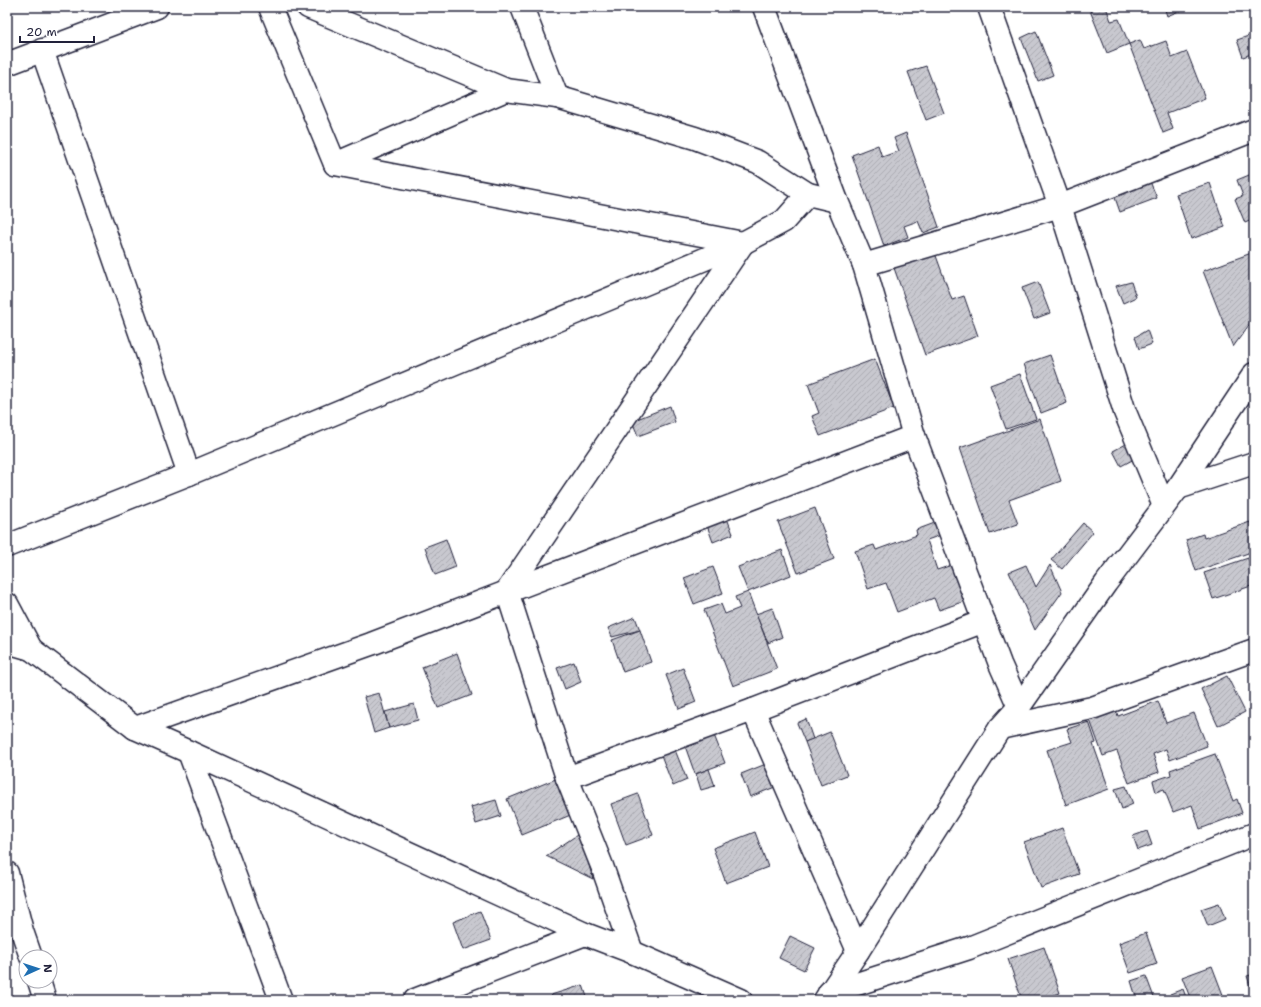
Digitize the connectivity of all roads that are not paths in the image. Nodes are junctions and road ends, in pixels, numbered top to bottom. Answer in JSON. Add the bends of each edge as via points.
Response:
{"nodes":[{"id":1,"x":157,"y":7,"type":"edge"},
{"id":2,"x":270,"y":7,"type":"edge"},
{"id":3,"x":308,"y":7,"type":"edge"},
{"id":4,"x":522,"y":7,"type":"edge"},
{"id":5,"x":764,"y":7,"type":"edge"},
{"id":6,"x":989,"y":7,"type":"edge"},
{"id":7,"x":42,"y":50,"type":"junction"},
{"id":8,"x":7,"y":64,"type":"edge"},
{"id":9,"x":506,"y":90,"type":"junction"},
{"id":10,"x":557,"y":97,"type":"junction"},
{"id":11,"x":1254,"y":130,"type":"edge"},
{"id":12,"x":334,"y":164,"type":"junction"},
{"id":13,"x":808,"y":194,"type":"junction"},
{"id":14,"x":837,"y":201,"type":"junction"},
{"id":15,"x":1060,"y":206,"type":"junction"},
{"id":16,"x":743,"y":243,"type":"junction"},
{"id":17,"x":864,"y":265,"type":"junction"},
{"id":18,"x":1254,"y":374,"type":"edge"},
{"id":19,"x":914,"y":436,"type":"junction"},
{"id":20,"x":1254,"y":462,"type":"edge"},
{"id":21,"x":189,"y":474,"type":"junction"},
{"id":22,"x":1178,"y":488,"type":"junction"},
{"id":23,"x":1164,"y":506,"type":"junction"},
{"id":24,"x":7,"y":546,"type":"edge"},
{"id":25,"x":507,"y":591,"type":"junction"},
{"id":26,"x":7,"y":604,"type":"edge"},
{"id":27,"x":984,"y":621,"type":"junction"},
{"id":28,"x":7,"y":642,"type":"edge"},
{"id":29,"x":31,"y":649,"type":"junction"},
{"id":30,"x":1254,"y":650,"type":"edge"},
{"id":31,"x":1019,"y":707,"type":"junction"},
{"id":32,"x":753,"y":710,"type":"junction"},
{"id":33,"x":134,"y":728,"type":"junction"},
{"id":34,"x":1000,"y":728,"type":"junction"},
{"id":35,"x":189,"y":752,"type":"junction"},
{"id":36,"x":567,"y":778,"type":"junction"},
{"id":37,"x":1254,"y":834,"type":"edge"},
{"id":38,"x":7,"y":873,"type":"edge"},
{"id":39,"x":585,"y":934,"type":"junction"},
{"id":40,"x":15,"y":935,"type":"edge"},
{"id":41,"x":25,"y":949,"type":"edge"},
{"id":42,"x":858,"y":951,"type":"junction"},
{"id":43,"x":632,"y":952,"type":"junction"},
{"id":44,"x":41,"y":989,"type":"edge"},
{"id":45,"x":827,"y":997,"type":"edge"},
{"id":46,"x":45,"y":1000,"type":"edge"},
{"id":47,"x":281,"y":1000,"type":"edge"},
{"id":48,"x":416,"y":1000,"type":"edge"},
{"id":49,"x":741,"y":1000,"type":"edge"}],
"edges":[{"from":1,"to":7,"type":"street"},
{"from":2,"to":12,"type":"street"},
{"from":3,"to":9,"type":"street"},
{"from":4,"to":10,"type":"street"},
{"from":5,"to":14,"type":"street"},
{"from":6,"to":15,"type":"street"},
{"from":7,"to":8,"type":"street"},
{"from":7,"to":21,"type":"street"},
{"from":9,"to":10,"type":"street"},
{"from":9,"to":12,"type":"street"},
{"from":10,"to":13,"type":"street","via":[[695,138],[758,162]]},
{"from":11,"to":15,"type":"street"},
{"from":12,"to":16,"type":"street"},
{"from":13,"to":14,"type":"street"},
{"from":13,"to":16,"type":"street","via":[[784,221]]},
{"from":14,"to":17,"type":"street"},
{"from":15,"to":17,"type":"street"},
{"from":15,"to":23,"type":"street","via":[[1125,412]]},
{"from":16,"to":21,"type":"street"},
{"from":16,"to":25,"type":"street"},
{"from":17,"to":19,"type":"street"},
{"from":18,"to":22,"type":"street"},
{"from":19,"to":25,"type":"street"},
{"from":19,"to":27,"type":"street"},
{"from":20,"to":22,"type":"street"},
{"from":21,"to":24,"type":"street"},
{"from":22,"to":23,"type":"street"},
{"from":23,"to":31,"type":"street"},
{"from":25,"to":33,"type":"street","via":[[356,649]]},
{"from":25,"to":36,"type":"street"},
{"from":26,"to":29,"type":"street"},
{"from":27,"to":31,"type":"street"},
{"from":27,"to":32,"type":"street"},
{"from":28,"to":29,"type":"street"},
{"from":29,"to":33,"type":"street"},
{"from":30,"to":34,"type":"street","via":[[1092,708]]},
{"from":31,"to":34,"type":"street"},
{"from":32,"to":36,"type":"street"},
{"from":32,"to":42,"type":"street"},
{"from":33,"to":35,"type":"street"},
{"from":34,"to":42,"type":"street"},
{"from":35,"to":39,"type":"street"},
{"from":35,"to":47,"type":"street"},
{"from":36,"to":43,"type":"street"},
{"from":37,"to":45,"type":"street","via":[[969,948]]},
{"from":38,"to":40,"type":"street"},
{"from":39,"to":43,"type":"street"},
{"from":39,"to":48,"type":"street"},
{"from":40,"to":41,"type":"street"},
{"from":42,"to":45,"type":"street"},
{"from":43,"to":49,"type":"street"},
{"from":44,"to":46,"type":"street"}]}
